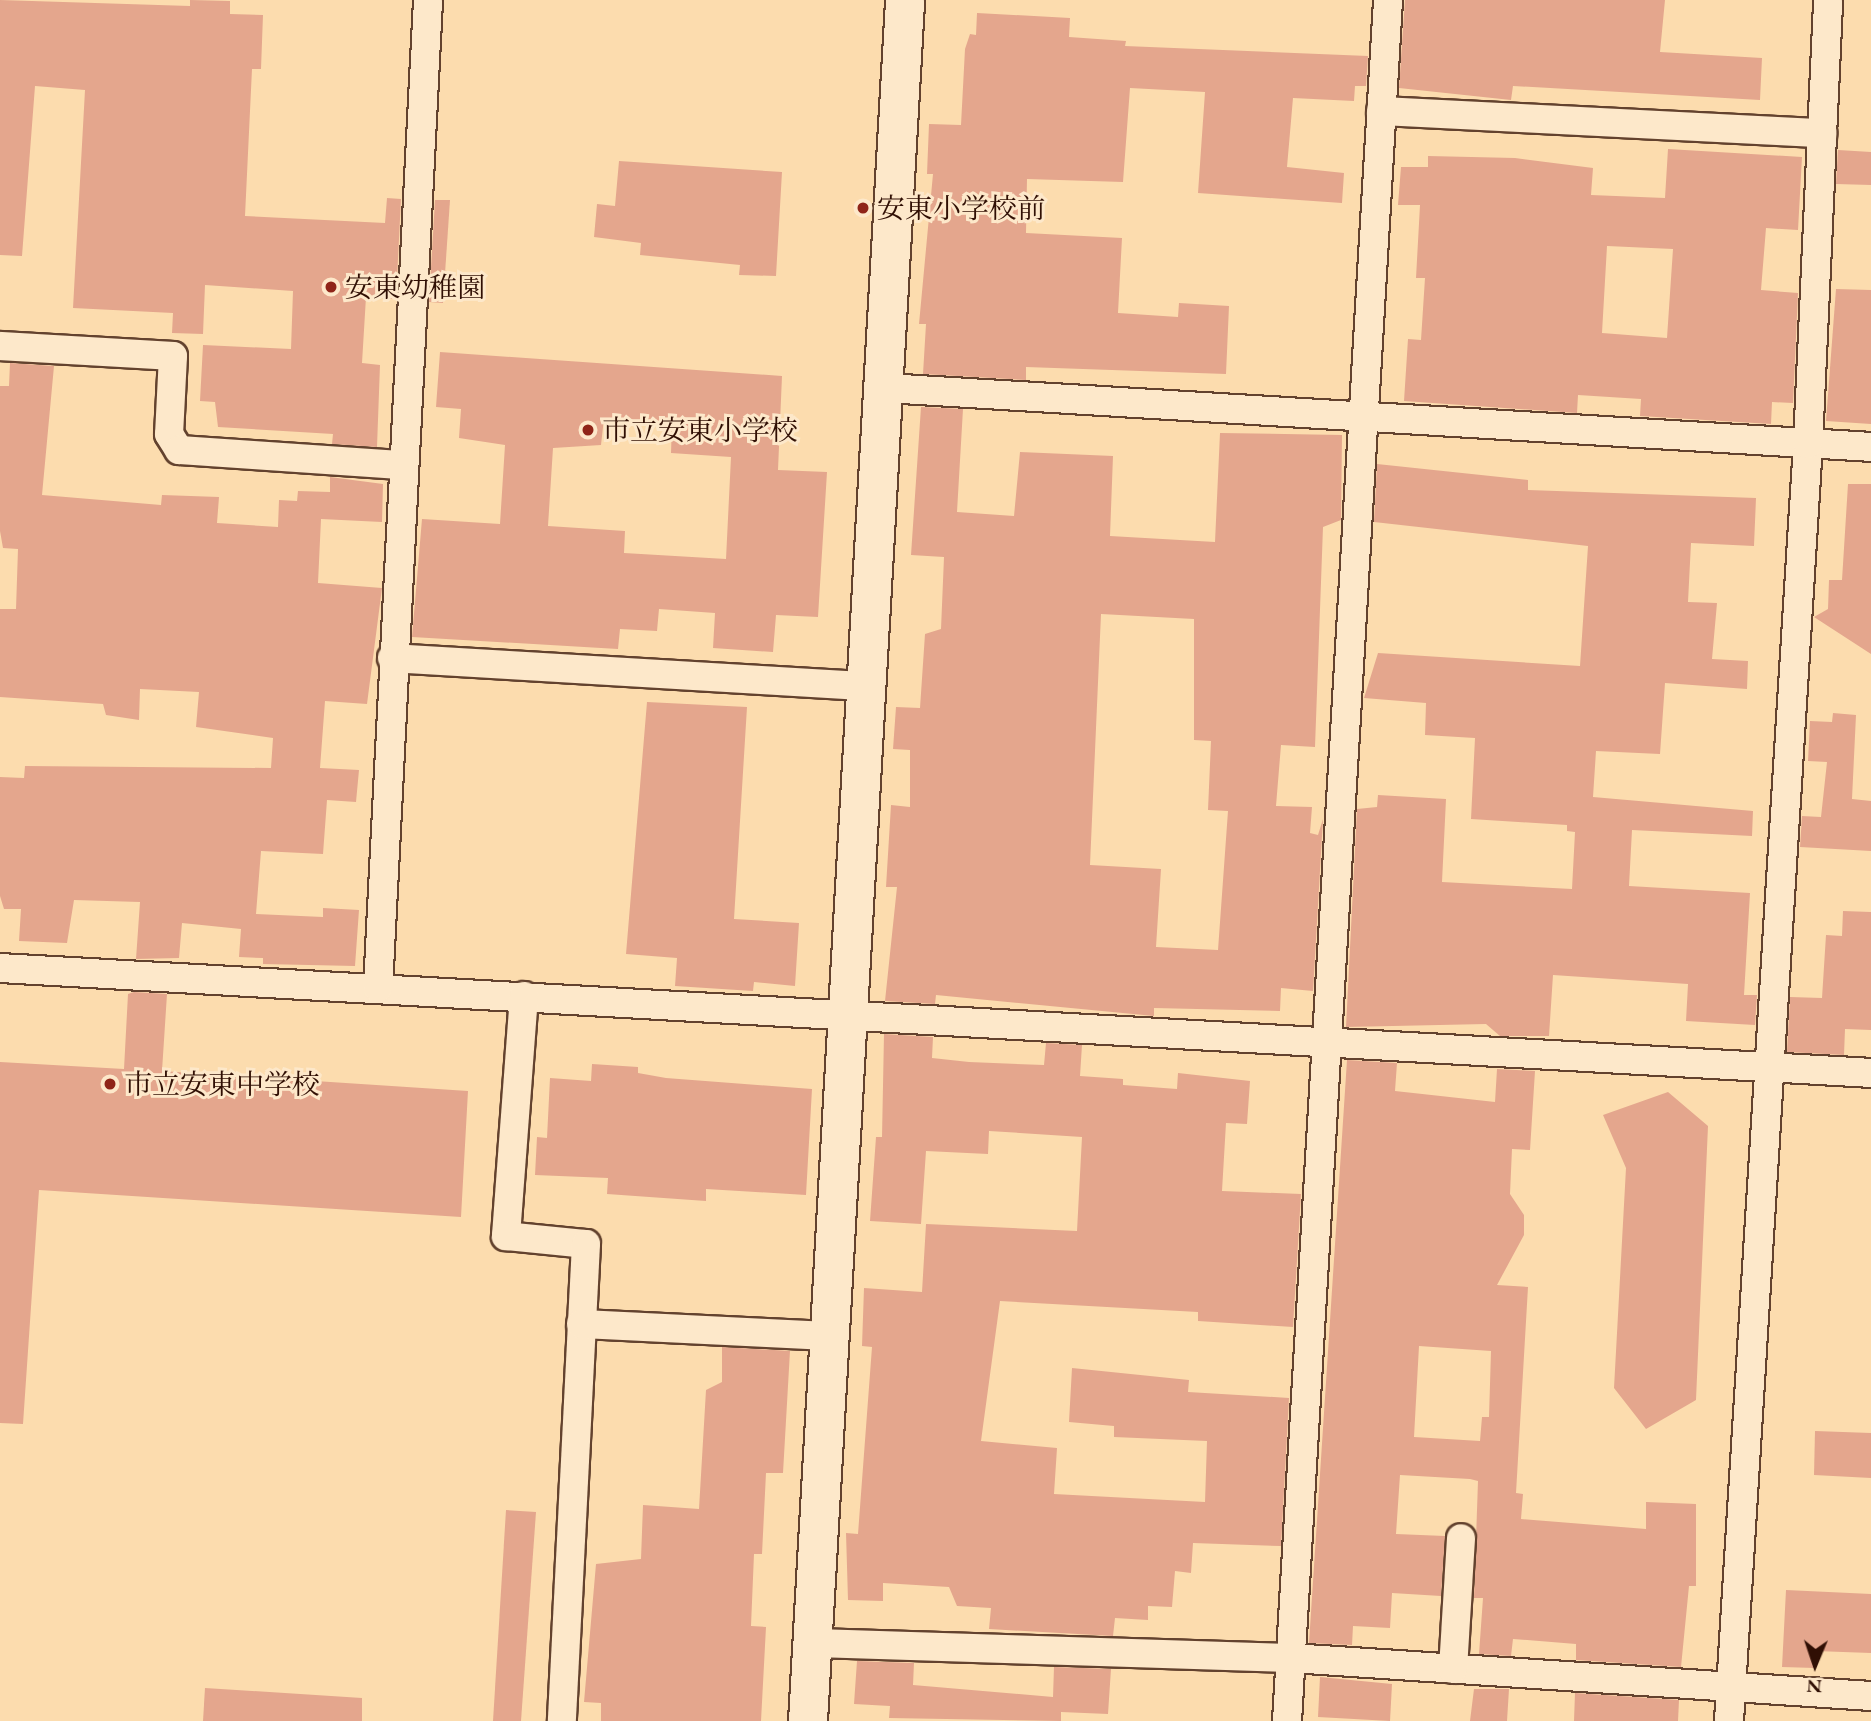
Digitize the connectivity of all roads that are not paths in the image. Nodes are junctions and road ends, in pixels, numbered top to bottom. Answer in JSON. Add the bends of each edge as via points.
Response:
{"nodes":[{"id":1,"x":428,"y":0,"type":"edge"},
{"id":2,"x":905,"y":0,"type":"edge"},
{"id":3,"x":1388,"y":0,"type":"edge"},
{"id":4,"x":1828,"y":0,"type":"edge"},
{"id":5,"x":1381,"y":111,"type":"junction"},
{"id":6,"x":1822,"y":133,"type":"junction"},
{"id":7,"x":0,"y":346,"type":"edge"},
{"id":8,"x":885,"y":388,"type":"junction"},
{"id":9,"x":1362,"y":417,"type":"junction"},
{"id":10,"x":1808,"y":444,"type":"junction"},
{"id":11,"x":1871,"y":447,"type":"edge"},
{"id":12,"x":400,"y":465,"type":"junction"},
{"id":13,"x":392,"y":658,"type":"junction"},
{"id":14,"x":869,"y":686,"type":"junction"},
{"id":15,"x":0,"y":968,"type":"edge"},
{"id":16,"x":378,"y":988,"type":"junction"},
{"id":17,"x":524,"y":996,"type":"junction"},
{"id":18,"x":850,"y":1015,"type":"junction"},
{"id":19,"x":1330,"y":1038,"type":"junction"},
{"id":20,"x":1766,"y":1067,"type":"junction"},
{"id":21,"x":1871,"y":1073,"type":"edge"},
{"id":22,"x":581,"y":1324,"type":"junction"},
{"id":23,"x":830,"y":1336,"type":"junction"},
{"id":24,"x":1461,"y":1538,"type":"dead end"},
{"id":25,"x":814,"y":1643,"type":"junction"},
{"id":26,"x":1291,"y":1658,"type":"junction"},
{"id":27,"x":1453,"y":1669,"type":"junction"},
{"id":28,"x":1731,"y":1688,"type":"junction"},
{"id":29,"x":1871,"y":1696,"type":"edge"},
{"id":30,"x":562,"y":1721,"type":"edge"},
{"id":31,"x":808,"y":1721,"type":"edge"},
{"id":32,"x":1287,"y":1721,"type":"edge"},
{"id":33,"x":1729,"y":1721,"type":"edge"}],
"edges":[{"from":1,"to":12,"type":"street"},
{"from":2,"to":8,"type":"street"},
{"from":3,"to":5,"type":"street"},
{"from":4,"to":6,"type":"street"},
{"from":5,"to":6,"type":"street"},
{"from":5,"to":9,"type":"street"},
{"from":6,"to":10,"type":"street"},
{"from":7,"to":12,"type":"street","via":[[173,356],[169,434],[179,450]]},
{"from":8,"to":9,"type":"street"},
{"from":8,"to":14,"type":"street"},
{"from":9,"to":10,"type":"street"},
{"from":9,"to":19,"type":"street"},
{"from":10,"to":11,"type":"street"},
{"from":10,"to":20,"type":"street"},
{"from":12,"to":13,"type":"street"},
{"from":13,"to":14,"type":"street"},
{"from":13,"to":16,"type":"street"},
{"from":14,"to":18,"type":"street"},
{"from":15,"to":16,"type":"street"},
{"from":16,"to":17,"type":"street"},
{"from":17,"to":18,"type":"street"},
{"from":17,"to":22,"type":"street","via":[[506,1236],[586,1244]]},
{"from":18,"to":19,"type":"street"},
{"from":18,"to":23,"type":"street"},
{"from":19,"to":20,"type":"street"},
{"from":19,"to":26,"type":"street"},
{"from":20,"to":21,"type":"street"},
{"from":20,"to":28,"type":"street"},
{"from":22,"to":23,"type":"street"},
{"from":22,"to":30,"type":"street"},
{"from":23,"to":25,"type":"street"},
{"from":24,"to":27,"type":"street"},
{"from":25,"to":26,"type":"street"},
{"from":25,"to":31,"type":"street"},
{"from":26,"to":27,"type":"street"},
{"from":26,"to":32,"type":"street"},
{"from":27,"to":28,"type":"street"},
{"from":28,"to":29,"type":"street"},
{"from":28,"to":33,"type":"street"}]}
